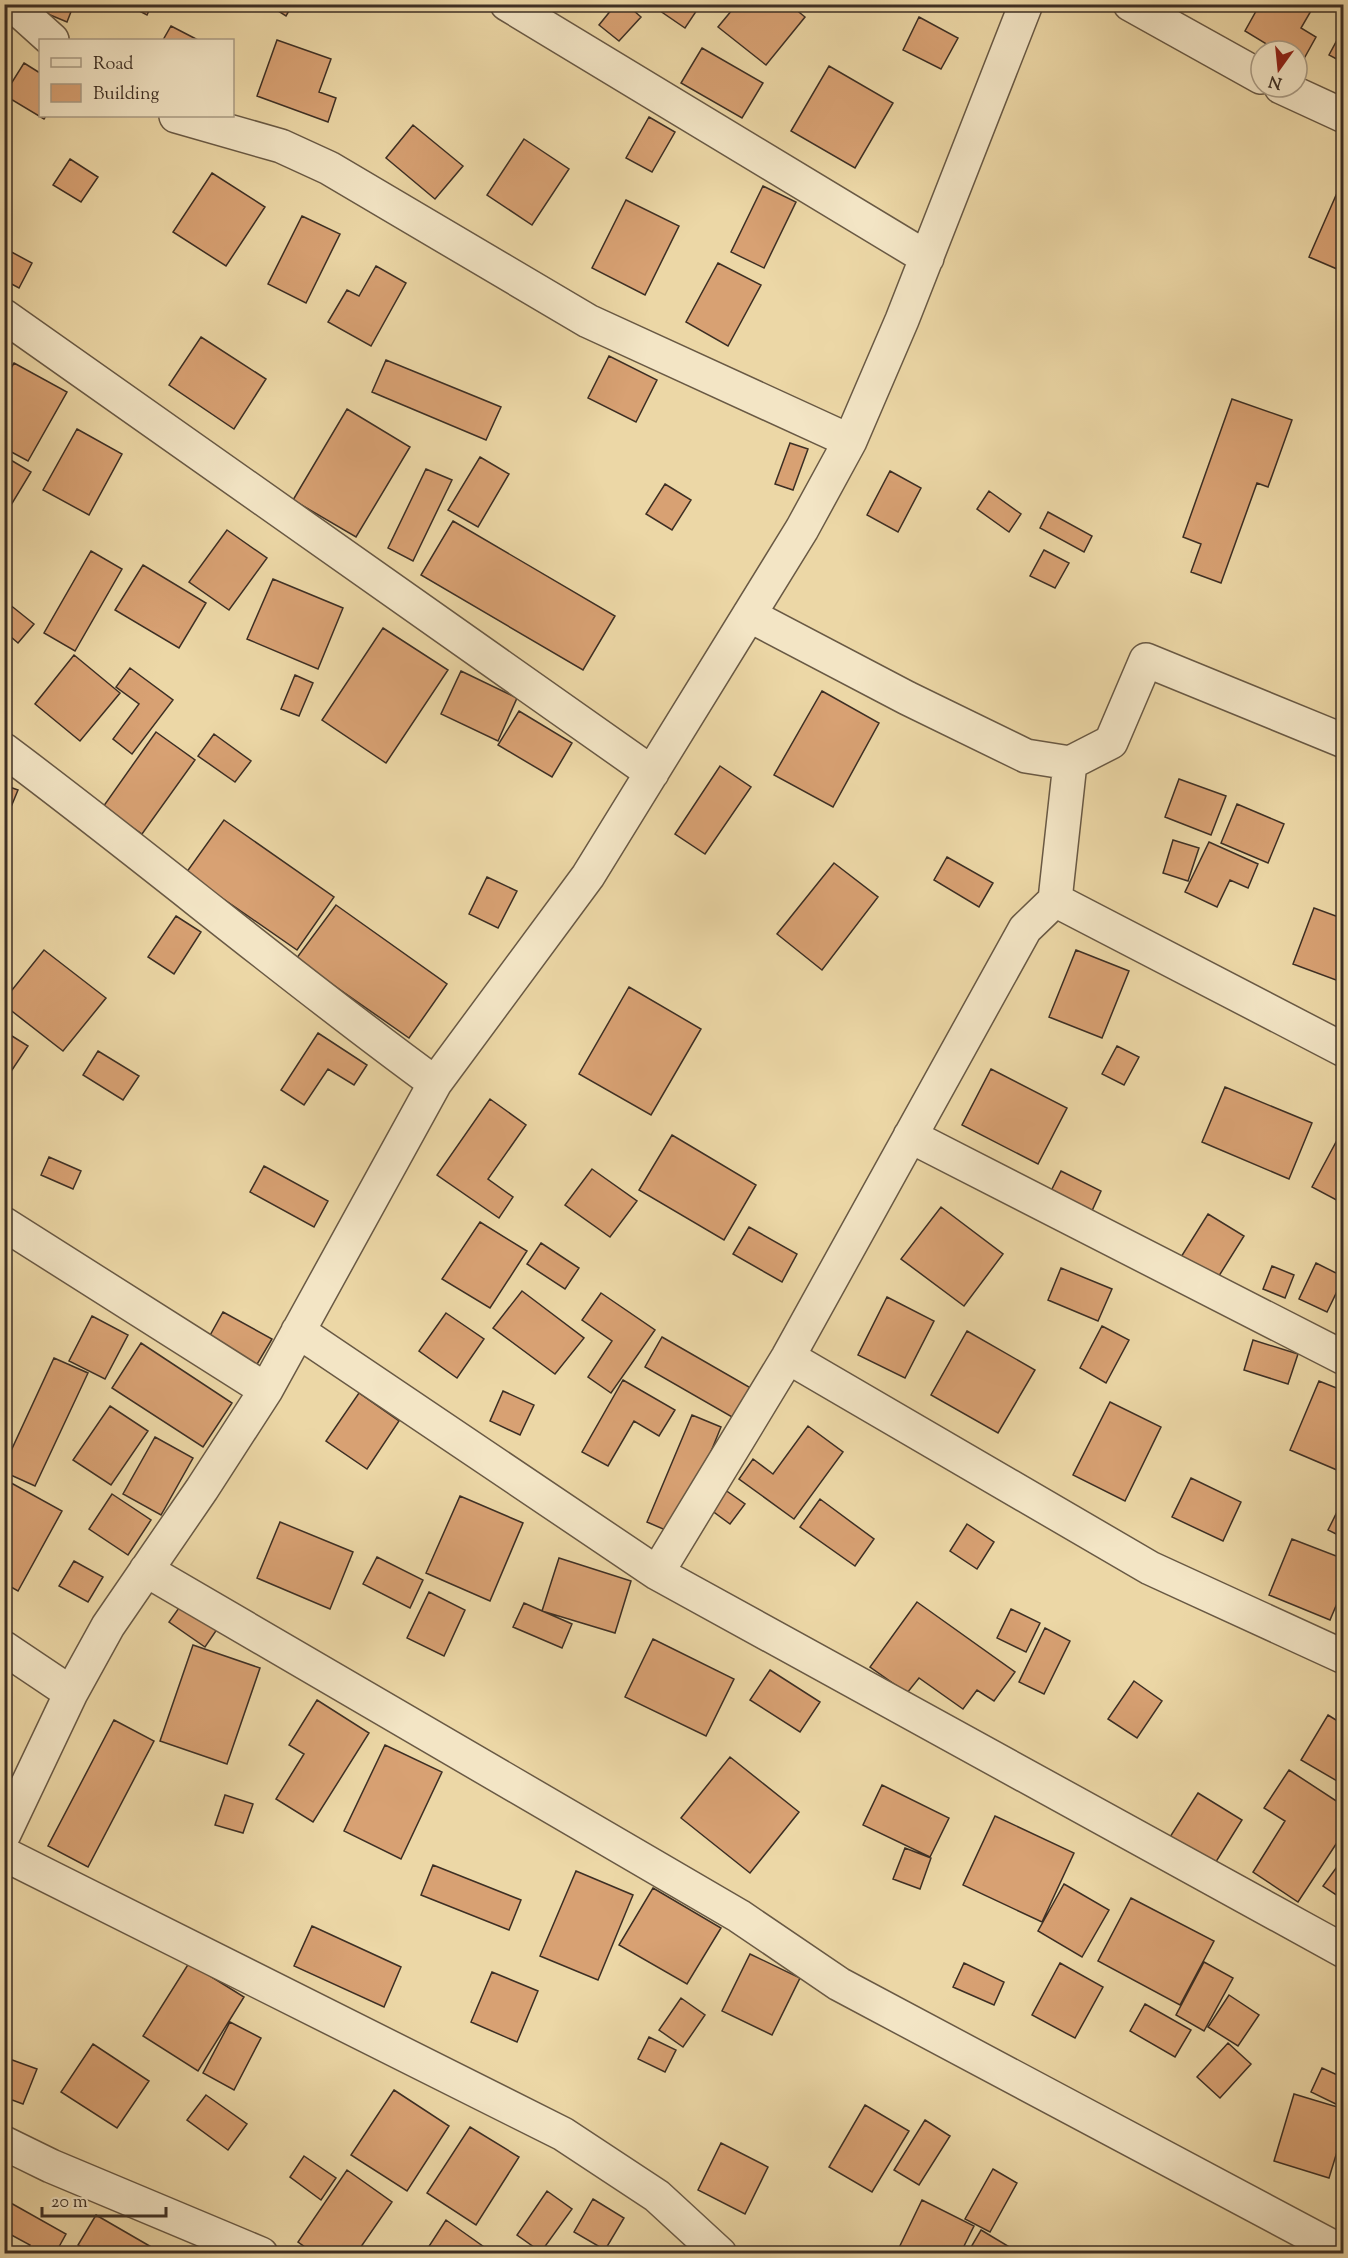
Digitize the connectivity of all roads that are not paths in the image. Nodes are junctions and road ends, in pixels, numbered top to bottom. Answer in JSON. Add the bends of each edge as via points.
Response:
{"nodes":[{"id":1,"x":12,"y":4,"type":"edge"},
{"id":2,"x":507,"y":4,"type":"edge"},
{"id":3,"x":1026,"y":4,"type":"edge"},
{"id":4,"x":1130,"y":4,"type":"edge"},
{"id":5,"x":51,"y":39,"type":"edge"},
{"id":6,"x":1249,"y":70,"type":"edge"},
{"id":7,"x":1307,"y":99,"type":"edge"},
{"id":8,"x":1344,"y":116,"type":"edge"},
{"id":9,"x":180,"y":117,"type":"edge"},
{"id":10,"x":927,"y":258,"type":"junction"},
{"id":11,"x":4,"y":316,"type":"edge"},
{"id":12,"x":850,"y":441,"type":"junction"},
{"id":13,"x":749,"y":615,"type":"junction"},
{"id":14,"x":1344,"y":741,"type":"edge"},
{"id":15,"x":4,"y":750,"type":"edge"},
{"id":16,"x":1070,"y":763,"type":"junction"},
{"id":17,"x":652,"y":773,"type":"junction"},
{"id":18,"x":1054,"y":900,"type":"junction"},
{"id":19,"x":1344,"y":1050,"type":"edge"},
{"id":20,"x":435,"y":1083,"type":"junction"},
{"id":21,"x":910,"y":1136,"type":"junction"},
{"id":22,"x":4,"y":1224,"type":"edge"},
{"id":23,"x":298,"y":1331,"type":"junction"},
{"id":24,"x":788,"y":1357,"type":"junction"},
{"id":25,"x":1344,"y":1358,"type":"edge"},
{"id":26,"x":266,"y":1390,"type":"junction"},
{"id":27,"x":146,"y":1570,"type":"junction"},
{"id":28,"x":657,"y":1573,"type":"junction"},
{"id":29,"x":4,"y":1648,"type":"edge"},
{"id":30,"x":1344,"y":1657,"type":"edge"},
{"id":31,"x":71,"y":1693,"type":"junction"},
{"id":32,"x":4,"y":1834,"type":"edge"},
{"id":33,"x":4,"y":1854,"type":"edge"},
{"id":34,"x":1344,"y":1951,"type":"edge"},
{"id":35,"x":4,"y":2143,"type":"edge"},
{"id":36,"x":261,"y":2253,"type":"edge"},
{"id":37,"x":720,"y":2253,"type":"edge"},
{"id":38,"x":1344,"y":2253,"type":"edge"}],
"edges":[{"from":1,"to":5,"type":"street"},
{"from":2,"to":10,"type":"street"},
{"from":3,"to":10,"type":"street"},
{"from":4,"to":6,"type":"street"},
{"from":7,"to":8,"type":"street"},
{"from":9,"to":12,"type":"street","via":[[281,146],[329,168],[588,321]]},
{"from":10,"to":12,"type":"street"},
{"from":11,"to":17,"type":"street"},
{"from":12,"to":13,"type":"street"},
{"from":13,"to":16,"type":"street","via":[[1026,756]]},
{"from":13,"to":17,"type":"street"},
{"from":14,"to":16,"type":"street","via":[[1146,660],[1111,742]]},
{"from":15,"to":20,"type":"street"},
{"from":16,"to":18,"type":"street"},
{"from":17,"to":20,"type":"street","via":[[588,876]]},
{"from":18,"to":19,"type":"street"},
{"from":18,"to":21,"type":"street","via":[[1025,929]]},
{"from":20,"to":23,"type":"street"},
{"from":21,"to":24,"type":"street"},
{"from":21,"to":25,"type":"street"},
{"from":22,"to":26,"type":"street"},
{"from":23,"to":26,"type":"street"},
{"from":23,"to":28,"type":"street"},
{"from":24,"to":28,"type":"street"},
{"from":24,"to":30,"type":"street","via":[[1150,1568]]},
{"from":26,"to":27,"type":"street"},
{"from":27,"to":31,"type":"street","via":[[108,1626]]},
{"from":27,"to":38,"type":"street","via":[[739,1916],[839,1984]]},
{"from":28,"to":34,"type":"street"},
{"from":29,"to":31,"type":"street"},
{"from":31,"to":32,"type":"street"},
{"from":33,"to":37,"type":"street","via":[[562,2134],[657,2196]]},
{"from":35,"to":36,"type":"street"}]}
